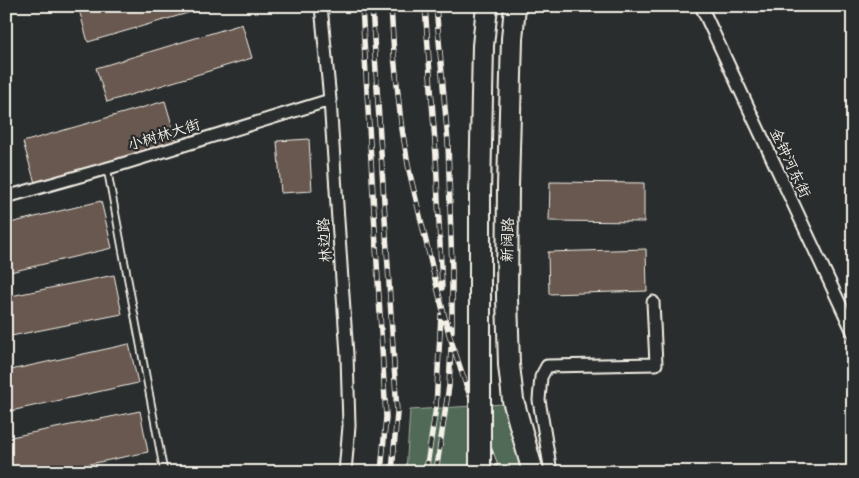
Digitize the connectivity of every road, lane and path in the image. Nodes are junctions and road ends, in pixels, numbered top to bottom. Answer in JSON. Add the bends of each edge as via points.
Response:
{"nodes":[{"id":1,"x":322,"y":6,"type":"edge"},
{"id":2,"x":487,"y":6,"type":"edge"},
{"id":3,"x":515,"y":6,"type":"edge"},
{"id":4,"x":701,"y":6,"type":"edge"},
{"id":5,"x":330,"y":100,"type":"junction"},
{"id":6,"x":108,"y":168,"type":"junction"},
{"id":7,"x":6,"y":197,"type":"edge"},
{"id":8,"x":653,"y":302,"type":"dead end"},
{"id":9,"x":853,"y":332,"type":"edge"},
{"id":10,"x":164,"y":472,"type":"edge"},
{"id":11,"x":345,"y":472,"type":"edge"},
{"id":12,"x":480,"y":472,"type":"edge"},
{"id":13,"x":533,"y":472,"type":"edge"},
{"id":14,"x":551,"y":472,"type":"edge"}],
"edges":[{"from":1,"to":5,"type":"street","name":"林边路"},
{"from":2,"to":12,"type":"highway","name":"新阔路","bridge":true,"via":[[483,46],[480,193]]},
{"from":3,"to":13,"type":"highway","name":"新阔路","via":[[508,187],[509,365],[513,400]]},
{"from":4,"to":9,"type":"street","name":"金钟河东街"},
{"from":5,"to":6,"type":"street","name":"小树林大街"},
{"from":5,"to":11,"type":"street","name":"林边路","via":[[347,355],[349,426]]},
{"from":6,"to":7,"type":"street","name":"小树林大街"},
{"from":6,"to":10,"type":"lane"},
{"from":8,"to":14,"type":"street","via":[[656,364],[547,366],[541,377],[539,400]]}]}
